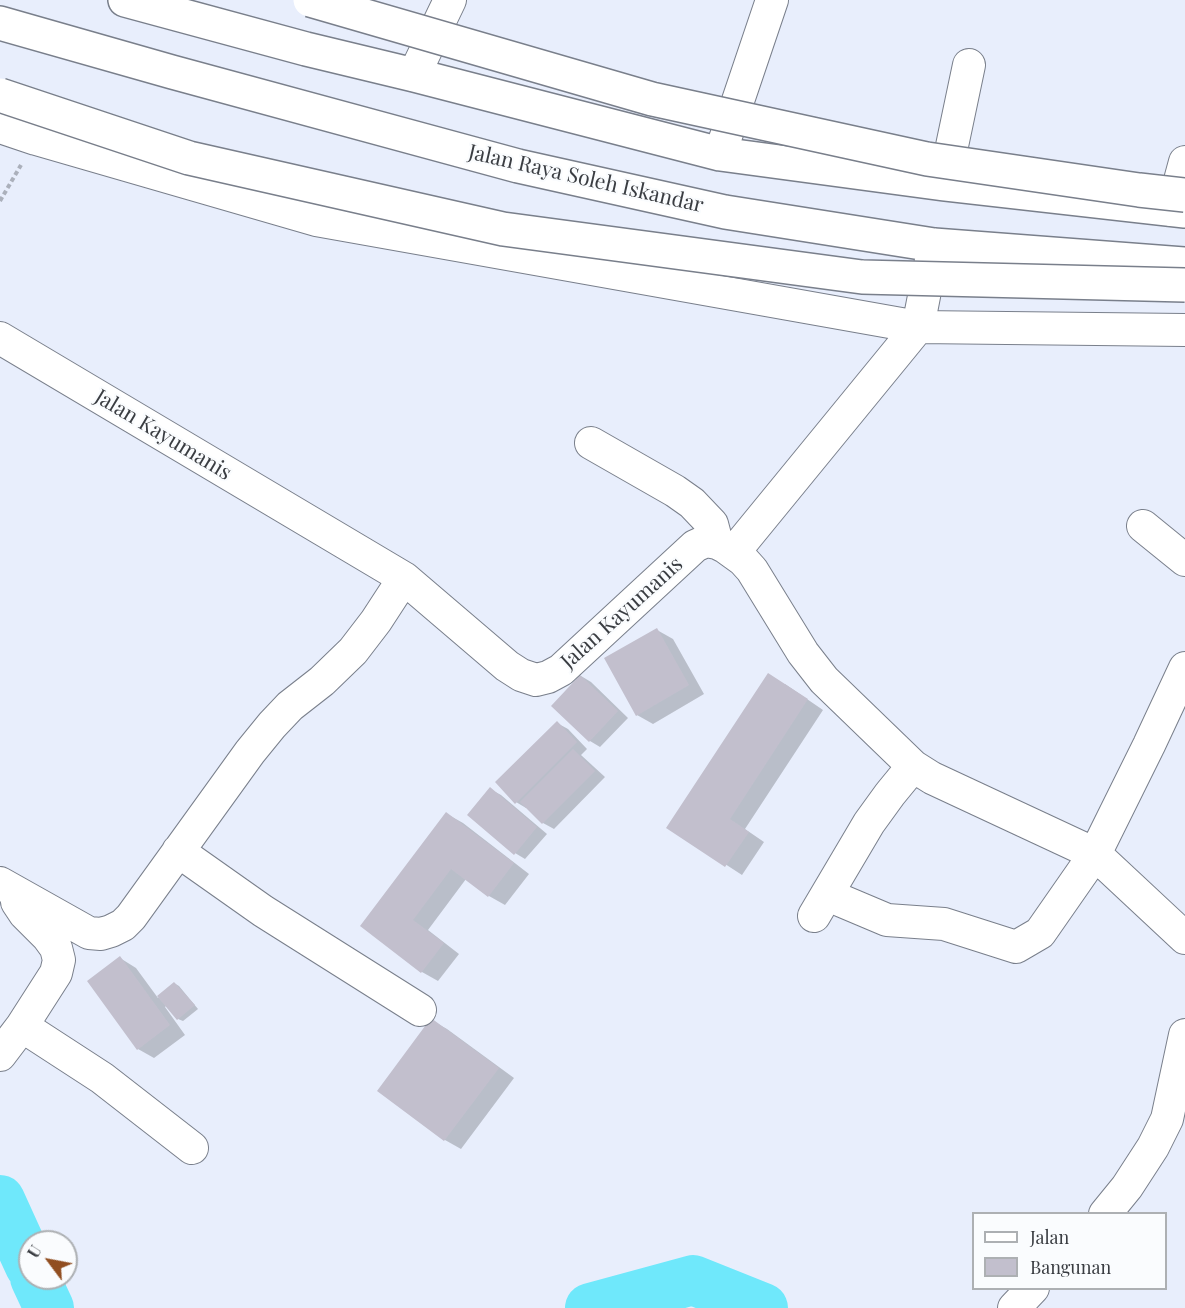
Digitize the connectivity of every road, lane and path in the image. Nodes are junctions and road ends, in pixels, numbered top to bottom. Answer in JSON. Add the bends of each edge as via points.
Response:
{"nodes":[{"id":1,"x":125,"y":0,"type":"edge"},
{"id":2,"x":310,"y":0,"type":"edge"},
{"id":3,"x":772,"y":0,"type":"edge"},
{"id":4,"x":440,"y":2,"type":"edge"},
{"id":5,"x":0,"y":23,"type":"edge"},
{"id":6,"x":969,"y":64,"type":"dead end"},
{"id":7,"x":414,"y":75,"type":"junction"},
{"id":8,"x":0,"y":95,"type":"edge"},
{"id":9,"x":0,"y":126,"type":"edge"},
{"id":10,"x":720,"y":153,"type":"junction"},
{"id":11,"x":1185,"y":162,"type":"edge"},
{"id":12,"x":944,"y":184,"type":"junction"},
{"id":13,"x":1181,"y":206,"type":"edge"},
{"id":14,"x":934,"y":245,"type":"junction"},
{"id":15,"x":1185,"y":264,"type":"edge"},
{"id":16,"x":1185,"y":285,"type":"edge"},
{"id":17,"x":918,"y":327,"type":"junction"},
{"id":18,"x":1185,"y":330,"type":"edge"},
{"id":19,"x":0,"y":338,"type":"edge"},
{"id":20,"x":591,"y":443,"type":"dead end"},
{"id":21,"x":1143,"y":526,"type":"dead end"},
{"id":22,"x":725,"y":548,"type":"junction"},
{"id":23,"x":1185,"y":560,"type":"edge"},
{"id":24,"x":404,"y":578,"type":"junction"},
{"id":25,"x":1185,"y":668,"type":"edge"},
{"id":26,"x":913,"y":766,"type":"junction"},
{"id":27,"x":178,"y":851,"type":"junction"},
{"id":28,"x":1095,"y":854,"type":"junction"},
{"id":29,"x":6,"y":886,"type":"edge"},
{"id":30,"x":1185,"y":938,"type":"edge"},
{"id":31,"x":420,"y":1010,"type":"dead end"},
{"id":32,"x":22,"y":1026,"type":"junction"},
{"id":33,"x":1185,"y":1035,"type":"edge"},
{"id":34,"x":0,"y":1055,"type":"edge"},
{"id":35,"x":192,"y":1148,"type":"dead end"},
{"id":36,"x":1107,"y":1212,"type":"edge"},
{"id":37,"x":1031,"y":1290,"type":"edge"},
{"id":38,"x":1014,"y":1308,"type":"edge"}],
"edges":[{"from":1,"to":7,"type":"highway"},
{"from":2,"to":13,"type":"highway","bridge":true,"via":[[663,101],[927,159],[1139,190]]},
{"from":3,"to":10,"type":"street"},
{"from":4,"to":7,"type":"street"},
{"from":5,"to":14,"type":"highway","name":"Jalan Raya Soleh Iskandar","via":[[518,166],[725,212]]},
{"from":6,"to":12,"type":"street"},
{"from":7,"to":10,"type":"highway"},
{"from":8,"to":16,"type":"highway","bridge":true,"via":[[189,158],[503,229],[862,277]]},
{"from":9,"to":17,"type":"street","via":[[316,220]]},
{"from":10,"to":12,"type":"highway"},
{"from":11,"to":13,"type":"street"},
{"from":12,"to":13,"type":"highway"},
{"from":14,"to":15,"type":"highway","name":"Jalan Raya Soleh Iskandar"},
{"from":14,"to":17,"type":"street"},
{"from":17,"to":18,"type":"street"},
{"from":17,"to":22,"type":"street"},
{"from":19,"to":24,"type":"street","name":"Jalan Kayumanis"},
{"from":20,"to":22,"type":"street","via":[[692,503],[712,524]]},
{"from":21,"to":23,"type":"street"},
{"from":22,"to":24,"type":"street","name":"Jalan Kayumanis","via":[[706,541],[695,546],[561,670],[536,680],[507,666]]},
{"from":22,"to":26,"type":"street","via":[[752,570],[812,666]]},
{"from":24,"to":27,"type":"street","via":[[353,651],[272,724]]},
{"from":25,"to":28,"type":"street"},
{"from":26,"to":28,"type":"street"},
{"from":26,"to":28,"type":"street","via":[[869,823],[822,904],[842,901],[887,920],[944,924],[1016,947],[1040,933]]},
{"from":27,"to":29,"type":"street","via":[[131,917],[123,925],[101,934],[89,933]]},
{"from":27,"to":31,"type":"street","via":[[263,911]]},
{"from":28,"to":30,"type":"street"},
{"from":29,"to":32,"type":"street","via":[[56,948],[58,960],[56,973]]},
{"from":32,"to":34,"type":"street"},
{"from":32,"to":35,"type":"street","via":[[102,1078]]},
{"from":33,"to":36,"type":"street","via":[[1167,1119],[1153,1148]]},
{"from":37,"to":38,"type":"street"}]}
